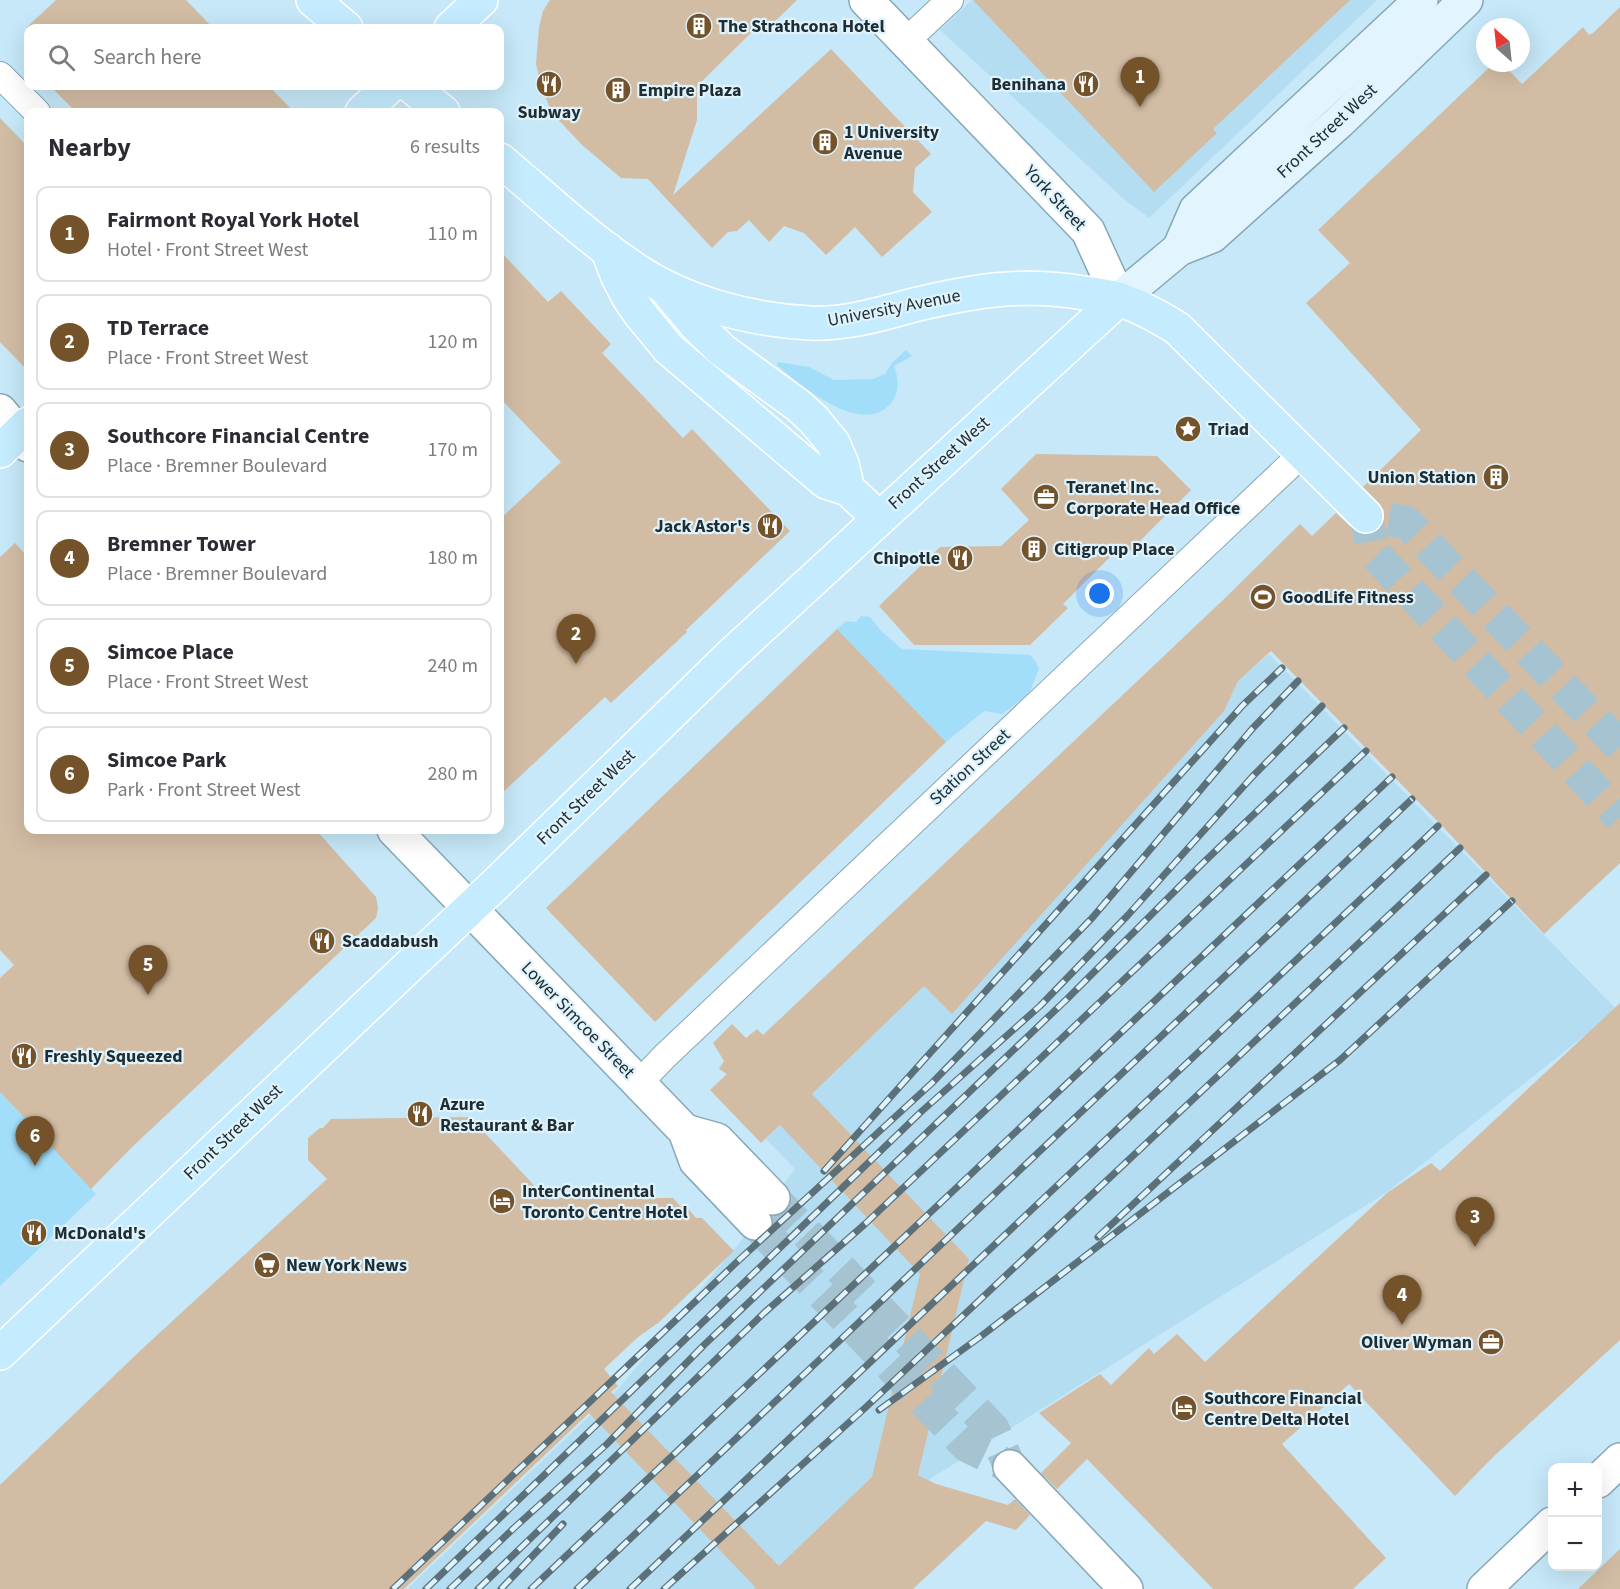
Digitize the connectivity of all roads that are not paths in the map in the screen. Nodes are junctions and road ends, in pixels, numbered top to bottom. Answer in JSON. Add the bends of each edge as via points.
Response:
{"nodes":[{"id":1,"x":313,"y":0,"type":"edge"},
{"id":2,"x":481,"y":0,"type":"edge"},
{"id":3,"x":866,"y":0,"type":"edge"},
{"id":4,"x":950,"y":0,"type":"edge"},
{"id":5,"x":1439,"y":5,"type":"edge"},
{"id":6,"x":341,"y":24,"type":"edge"},
{"id":7,"x":455,"y":24,"type":"edge"},
{"id":8,"x":905,"y":42,"type":"junction"},
{"id":9,"x":0,"y":75,"type":"edge"},
{"id":10,"x":386,"y":90,"type":"edge"},
{"id":11,"x":416,"y":90,"type":"edge"},
{"id":12,"x":1316,"y":99,"type":"junction"},
{"id":13,"x":33,"y":108,"type":"edge"},
{"id":14,"x":366,"y":108,"type":"edge"},
{"id":15,"x":438,"y":108,"type":"edge"},
{"id":16,"x":1339,"y":122,"type":"junction"},
{"id":17,"x":504,"y":163,"type":"edge"},
{"id":18,"x":607,"y":249,"type":"junction"},
{"id":19,"x":1179,"y":249,"type":"junction"},
{"id":20,"x":663,"y":286,"type":"junction"},
{"id":21,"x":1119,"y":299,"type":"junction"},
{"id":22,"x":1303,"y":453,"type":"junction"},
{"id":23,"x":848,"y":489,"type":"junction"},
{"id":24,"x":1366,"y":516,"type":"dead end"},
{"id":25,"x":879,"y":518,"type":"junction"},
{"id":26,"x":398,"y":834,"type":"edge"},
{"id":27,"x":471,"y":908,"type":"junction"},
{"id":28,"x":639,"y":1083,"type":"junction"},
{"id":29,"x":764,"y":1210,"type":"tunnel mouth"},
{"id":30,"x":0,"y":1353,"type":"edge"},
{"id":31,"x":1010,"y":1467,"type":"dead end"},
{"id":32,"x":1548,"y":1528,"type":"edge"},
{"id":33,"x":1126,"y":1589,"type":"edge"},
{"id":34,"x":1484,"y":1589,"type":"edge"}],
"edges":[{"from":1,"to":6,"type":"main road"},
{"from":2,"to":7,"type":"main road"},
{"from":3,"to":8,"type":"street","name":"York Street"},
{"from":4,"to":8,"type":"street"},
{"from":5,"to":12,"type":"main road","name":"Front Street West"},
{"from":5,"to":16,"type":"main road","name":"Front Street West"},
{"from":8,"to":21,"type":"street","name":"York Street","via":[[1088,231]]},
{"from":9,"to":13,"type":"street"},
{"from":10,"to":14,"type":"main road"},
{"from":11,"to":15,"type":"main road"},
{"from":12,"to":16,"type":"main road"},
{"from":12,"to":19,"type":"main road","name":"Front Street West","via":[[1196,210]]},
{"from":16,"to":19,"type":"main road","name":"Front Street West","via":[[1212,236]]},
{"from":17,"to":18,"type":"main road","name":"University Avenue"},
{"from":18,"to":20,"type":"main road","name":"University Avenue"},
{"from":18,"to":23,"type":"main road","via":[[629,298],[669,349],[826,482]]},
{"from":19,"to":21,"type":"main road","name":"Front Street West"},
{"from":20,"to":21,"type":"main road","name":"University Avenue","via":[[754,316],[813,323],[846,322],[1004,288],[1060,289]]},
{"from":20,"to":23,"type":"main road","via":[[705,334],[814,420],[834,443]]},
{"from":21,"to":22,"type":"main road","via":[[1177,328]]},
{"from":21,"to":25,"type":"main road","name":"Front Street West"},
{"from":22,"to":24,"type":"main road"},
{"from":22,"to":28,"type":"street","name":"Station Street"},
{"from":23,"to":25,"type":"main road"},
{"from":25,"to":27,"type":"main road","name":"Front Street West"},
{"from":26,"to":27,"type":"street","name":"Lower Simcoe Street"},
{"from":27,"to":28,"type":"street","name":"Lower Simcoe Street"},
{"from":27,"to":30,"type":"main road","name":"Front Street West"},
{"from":28,"to":29,"type":"street","name":"Lower Simcoe Street","via":[[685,1131],[717,1140]]},
{"from":31,"to":33,"type":"street"},
{"from":32,"to":34,"type":"street"}]}
